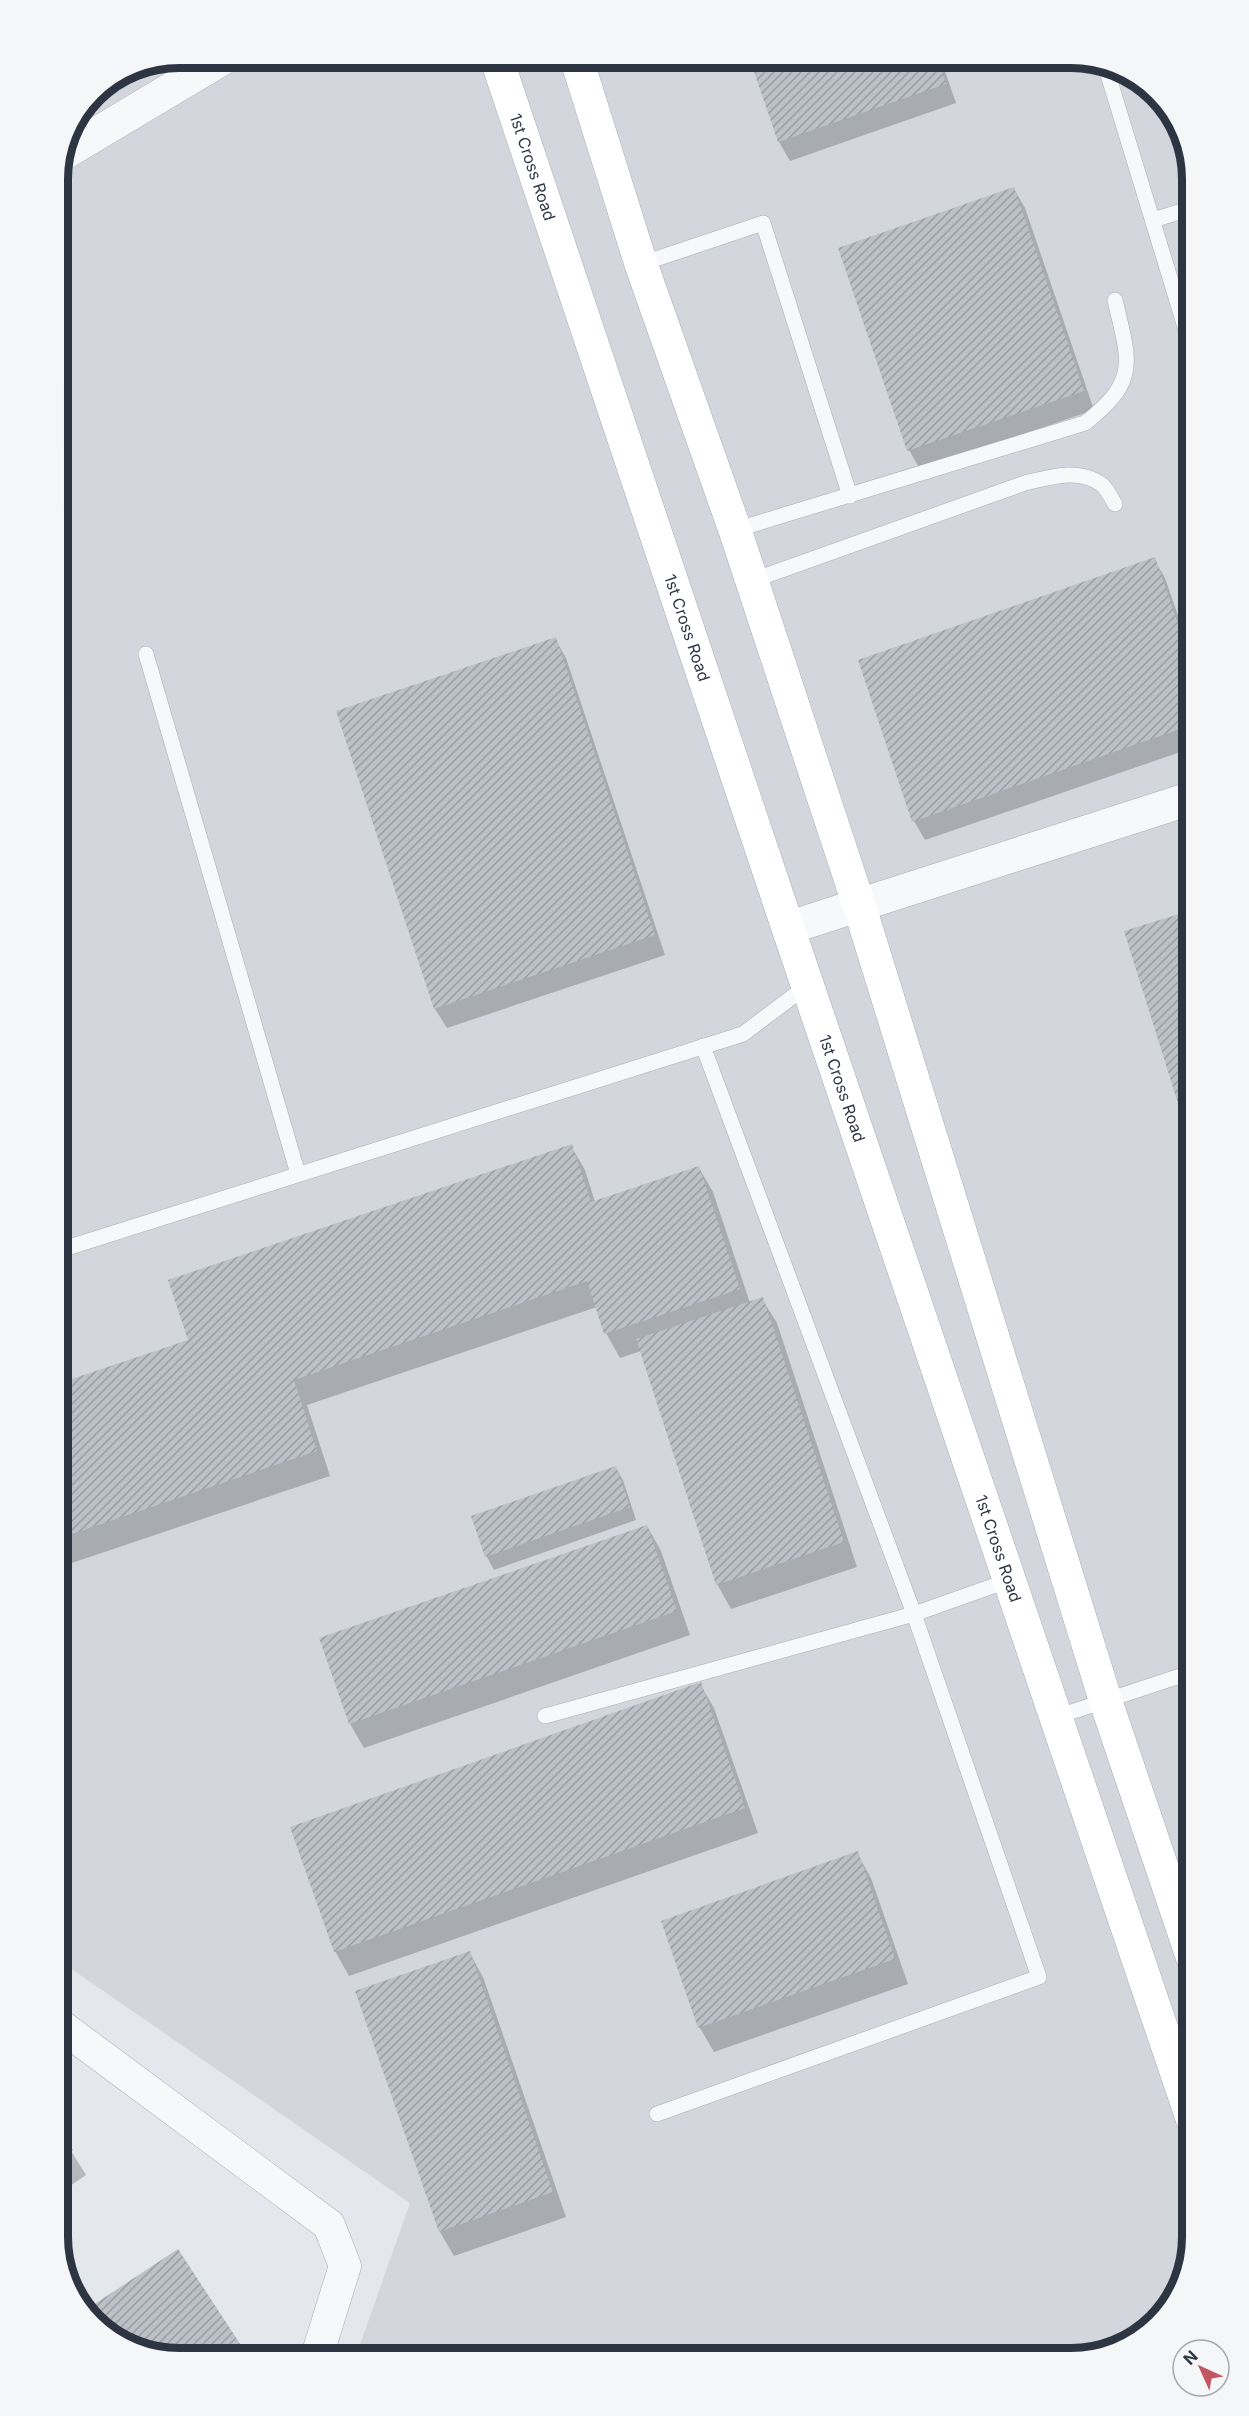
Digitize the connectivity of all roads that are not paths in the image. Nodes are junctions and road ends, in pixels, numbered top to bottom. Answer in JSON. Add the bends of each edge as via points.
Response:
{"nodes":[{"id":1,"x":207,"y":68,"type":"edge"},
{"id":2,"x":500,"y":68,"type":"edge"},
{"id":3,"x":579,"y":68,"type":"edge"},
{"id":4,"x":1108,"y":74,"type":"edge"},
{"id":5,"x":71,"y":149,"type":"edge"},
{"id":6,"x":1182,"y":211,"type":"edge"},
{"id":7,"x":1153,"y":220,"type":"junction"},
{"id":8,"x":641,"y":264,"type":"junction"},
{"id":9,"x":1115,"y":300,"type":"dead end"},
{"id":10,"x":1182,"y":317,"type":"edge"},
{"id":11,"x":850,"y":496,"type":"junction"},
{"id":12,"x":1115,"y":504,"type":"dead end"},
{"id":13,"x":735,"y":530,"type":"junction"},
{"id":14,"x":751,"y":581,"type":"junction"},
{"id":15,"x":146,"y":654,"type":"dead end"},
{"id":16,"x":1182,"y":801,"type":"edge"},
{"id":17,"x":859,"y":905,"type":"junction"},
{"id":18,"x":788,"y":928,"type":"junction"},
{"id":19,"x":808,"y":985,"type":"junction"},
{"id":20,"x":703,"y":1046,"type":"junction"},
{"id":21,"x":298,"y":1174,"type":"junction"},
{"id":22,"x":68,"y":1247,"type":"edge"},
{"id":23,"x":1010,"y":1580,"type":"junction"},
{"id":24,"x":914,"y":1614,"type":"junction"},
{"id":25,"x":1182,"y":1675,"type":"edge"},
{"id":26,"x":1106,"y":1702,"type":"junction"},
{"id":27,"x":544,"y":1716,"type":"dead end"},
{"id":28,"x":1056,"y":1717,"type":"junction"},
{"id":29,"x":1182,"y":1926,"type":"edge"},
{"id":30,"x":68,"y":2031,"type":"edge"},
{"id":31,"x":1182,"y":2089,"type":"edge"},
{"id":32,"x":657,"y":2114,"type":"dead end"},
{"id":33,"x":319,"y":2348,"type":"edge"}],
"edges":[{"from":1,"to":5,"type":"street"},
{"from":2,"to":18,"type":"main road","name":"1st Cross Road"},
{"from":3,"to":8,"type":"main road"},
{"from":4,"to":7,"type":"lane"},
{"from":6,"to":7,"type":"lane"},
{"from":7,"to":10,"type":"lane"},
{"from":8,"to":11,"type":"lane","via":[[762,223]]},
{"from":8,"to":13,"type":"main road"},
{"from":9,"to":11,"type":"lane","via":[[1128,356],[1122,386],[1108,405],[1085,423]]},
{"from":11,"to":13,"type":"lane"},
{"from":12,"to":14,"type":"lane","via":[[1103,485],[1080,474],[1044,479]]},
{"from":13,"to":14,"type":"main road"},
{"from":14,"to":17,"type":"main road"},
{"from":15,"to":21,"type":"lane"},
{"from":16,"to":17,"type":"street"},
{"from":17,"to":18,"type":"street"},
{"from":17,"to":26,"type":"main road"},
{"from":18,"to":19,"type":"main road","name":"1st Cross Road"},
{"from":19,"to":20,"type":"lane","via":[[743,1034]]},
{"from":19,"to":23,"type":"main road","name":"1st Cross Road"},
{"from":20,"to":21,"type":"lane"},
{"from":20,"to":24,"type":"lane"},
{"from":21,"to":22,"type":"lane"},
{"from":23,"to":24,"type":"lane"},
{"from":23,"to":28,"type":"main road","name":"1st Cross Road"},
{"from":24,"to":27,"type":"lane"},
{"from":24,"to":32,"type":"lane","via":[[1039,1977]]},
{"from":25,"to":26,"type":"lane"},
{"from":26,"to":28,"type":"lane"},
{"from":26,"to":29,"type":"main road"},
{"from":28,"to":31,"type":"main road","name":"1st Cross Road"},
{"from":30,"to":33,"type":"street","via":[[329,2225],[345,2266]]}]}
